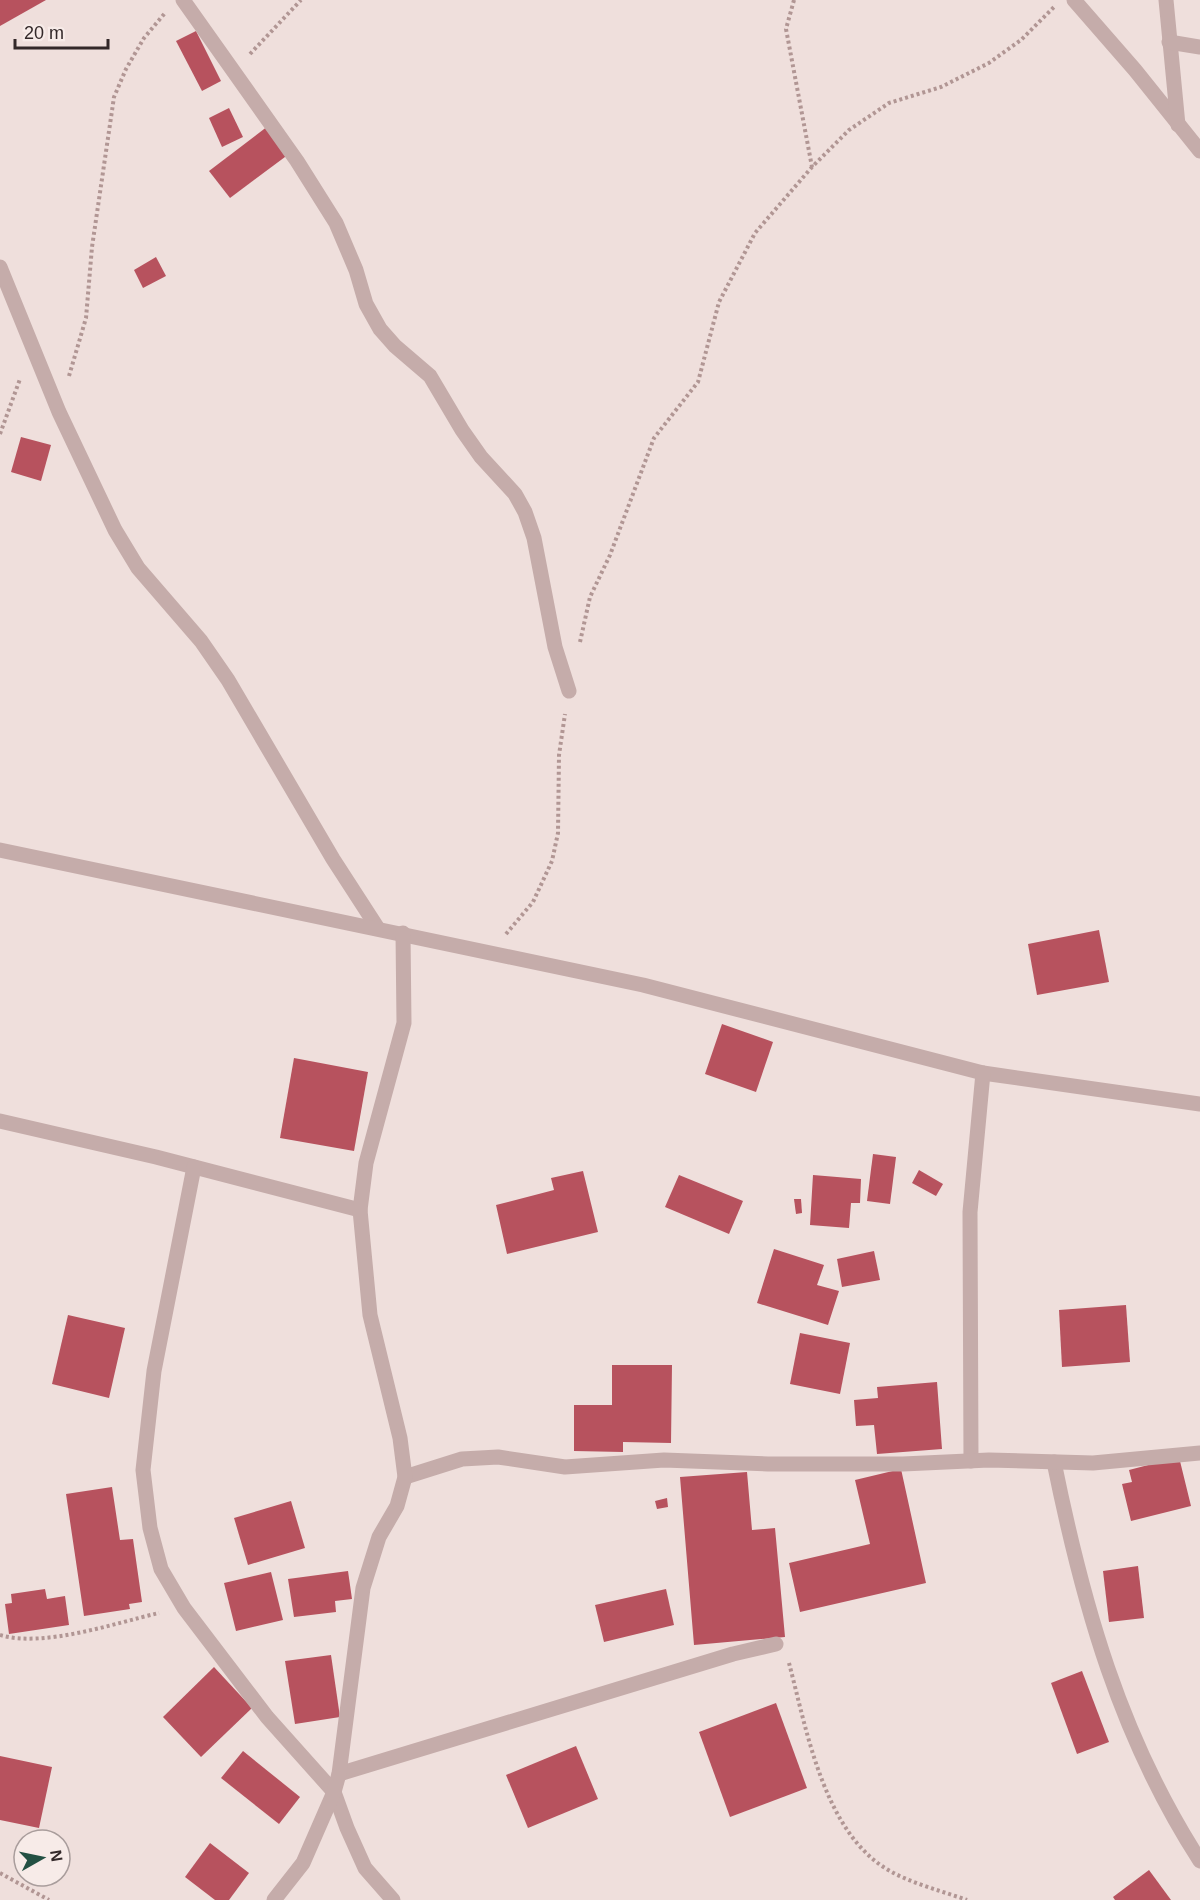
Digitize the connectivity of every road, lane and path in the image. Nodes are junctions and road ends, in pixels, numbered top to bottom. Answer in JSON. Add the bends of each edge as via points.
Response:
{"nodes":[{"id":1,"x":183,"y":0,"type":"edge"},
{"id":2,"x":301,"y":0,"type":"edge"},
{"id":3,"x":794,"y":0,"type":"edge"},
{"id":4,"x":1074,"y":0,"type":"edge"},
{"id":5,"x":1166,"y":0,"type":"edge"},
{"id":6,"x":1059,"y":4,"type":"dead end"},
{"id":7,"x":169,"y":9,"type":"dead end"},
{"id":8,"x":1169,"y":42,"type":"junction"},
{"id":9,"x":1200,"y":46,"type":"edge"},
{"id":10,"x":233,"y":73,"type":"junction"},
{"id":11,"x":1178,"y":125,"type":"junction"},
{"id":12,"x":1200,"y":152,"type":"edge"},
{"id":13,"x":812,"y":166,"type":"junction"},
{"id":14,"x":0,"y":267,"type":"edge"},
{"id":15,"x":33,"y":345,"type":"junction"},
{"id":16,"x":59,"y":412,"type":"junction"},
{"id":17,"x":0,"y":434,"type":"edge"},
{"id":18,"x":579,"y":643,"type":"dead end"},
{"id":19,"x":569,"y":691,"type":"joint"},
{"id":20,"x":0,"y":850,"type":"edge"},
{"id":21,"x":377,"y":927,"type":"junction"},
{"id":22,"x":403,"y":933,"type":"junction"},
{"id":23,"x":490,"y":952,"type":"junction"},
{"id":24,"x":983,"y":1073,"type":"junction"},
{"id":25,"x":1200,"y":1104,"type":"edge"},
{"id":26,"x":0,"y":1121,"type":"edge"},
{"id":27,"x":194,"y":1167,"type":"junction"},
{"id":28,"x":360,"y":1210,"type":"junction"},
{"id":29,"x":1200,"y":1453,"type":"edge"},
{"id":30,"x":971,"y":1461,"type":"junction"},
{"id":31,"x":1054,"y":1462,"type":"junction"},
{"id":32,"x":405,"y":1477,"type":"junction"},
{"id":33,"x":184,"y":1608,"type":"junction"},
{"id":34,"x":0,"y":1635,"type":"edge"},
{"id":35,"x":776,"y":1644,"type":"joint"},
{"id":36,"x":339,"y":1773,"type":"junction"},
{"id":37,"x":334,"y":1792,"type":"junction"},
{"id":38,"x":1200,"y":1861,"type":"edge"},
{"id":39,"x":0,"y":1873,"type":"edge"},
{"id":40,"x":49,"y":1900,"type":"edge"},
{"id":41,"x":274,"y":1900,"type":"edge"},
{"id":42,"x":393,"y":1900,"type":"edge"},
{"id":43,"x":967,"y":1900,"type":"edge"}],
"edges":[{"from":1,"to":10,"type":"street"},
{"from":2,"to":10,"type":"path"},
{"from":3,"to":13,"type":"path","via":[[786,29]]},
{"from":4,"to":11,"type":"street"},
{"from":5,"to":8,"type":"street"},
{"from":6,"to":13,"type":"path","via":[[1049,9],[1008,51],[942,87],[889,103],[849,130]]},
{"from":7,"to":16,"type":"path","via":[[144,38],[114,97],[86,318]]},
{"from":8,"to":9,"type":"street"},
{"from":8,"to":11,"type":"street"},
{"from":10,"to":19,"type":"street","via":[[336,223],[366,304],[380,329],[430,376],[462,430],[515,494],[525,512],[534,538],[555,647]]},
{"from":11,"to":12,"type":"street"},
{"from":13,"to":18,"type":"path","via":[[755,233],[736,266],[719,303],[698,382],[654,438],[590,597]]},
{"from":14,"to":15,"type":"street"},
{"from":15,"to":16,"type":"street"},
{"from":15,"to":17,"type":"path"},
{"from":16,"to":21,"type":"street","via":[[115,530],[138,568],[201,641],[228,680]]},
{"from":19,"to":23,"type":"path","via":[[559,755],[558,833],[552,861],[533,902]]},
{"from":20,"to":21,"type":"street"},
{"from":21,"to":22,"type":"street"},
{"from":22,"to":23,"type":"street"},
{"from":22,"to":28,"type":"street","via":[[404,1023],[366,1163]]},
{"from":23,"to":24,"type":"street","via":[[655,988]]},
{"from":24,"to":25,"type":"street"},
{"from":24,"to":30,"type":"street","via":[[970,1212]]},
{"from":26,"to":27,"type":"street"},
{"from":27,"to":28,"type":"street"},
{"from":27,"to":33,"type":"street","via":[[154,1371],[143,1470],[150,1528],[161,1569]]},
{"from":28,"to":32,"type":"street","via":[[370,1315],[400,1438]]},
{"from":29,"to":31,"type":"street","via":[[1093,1463]]},
{"from":30,"to":31,"type":"street"},
{"from":30,"to":32,"type":"street","via":[[768,1464],[664,1460],[565,1467],[498,1457],[462,1459]]},
{"from":31,"to":38,"type":"street","via":[[1074,1561],[1106,1668],[1170,1815]]},
{"from":32,"to":36,"type":"street","via":[[398,1506],[380,1537],[363,1588]]},
{"from":33,"to":34,"type":"path","via":[[52,1637]]},
{"from":33,"to":37,"type":"street","via":[[267,1717]]},
{"from":35,"to":36,"type":"street"},
{"from":35,"to":43,"type":"path","via":[[788,1660],[815,1761],[859,1849],[891,1872]]},
{"from":36,"to":37,"type":"street"},
{"from":37,"to":41,"type":"street","via":[[303,1863]]},
{"from":37,"to":42,"type":"street","via":[[365,1868]]},
{"from":39,"to":40,"type":"path"}]}
